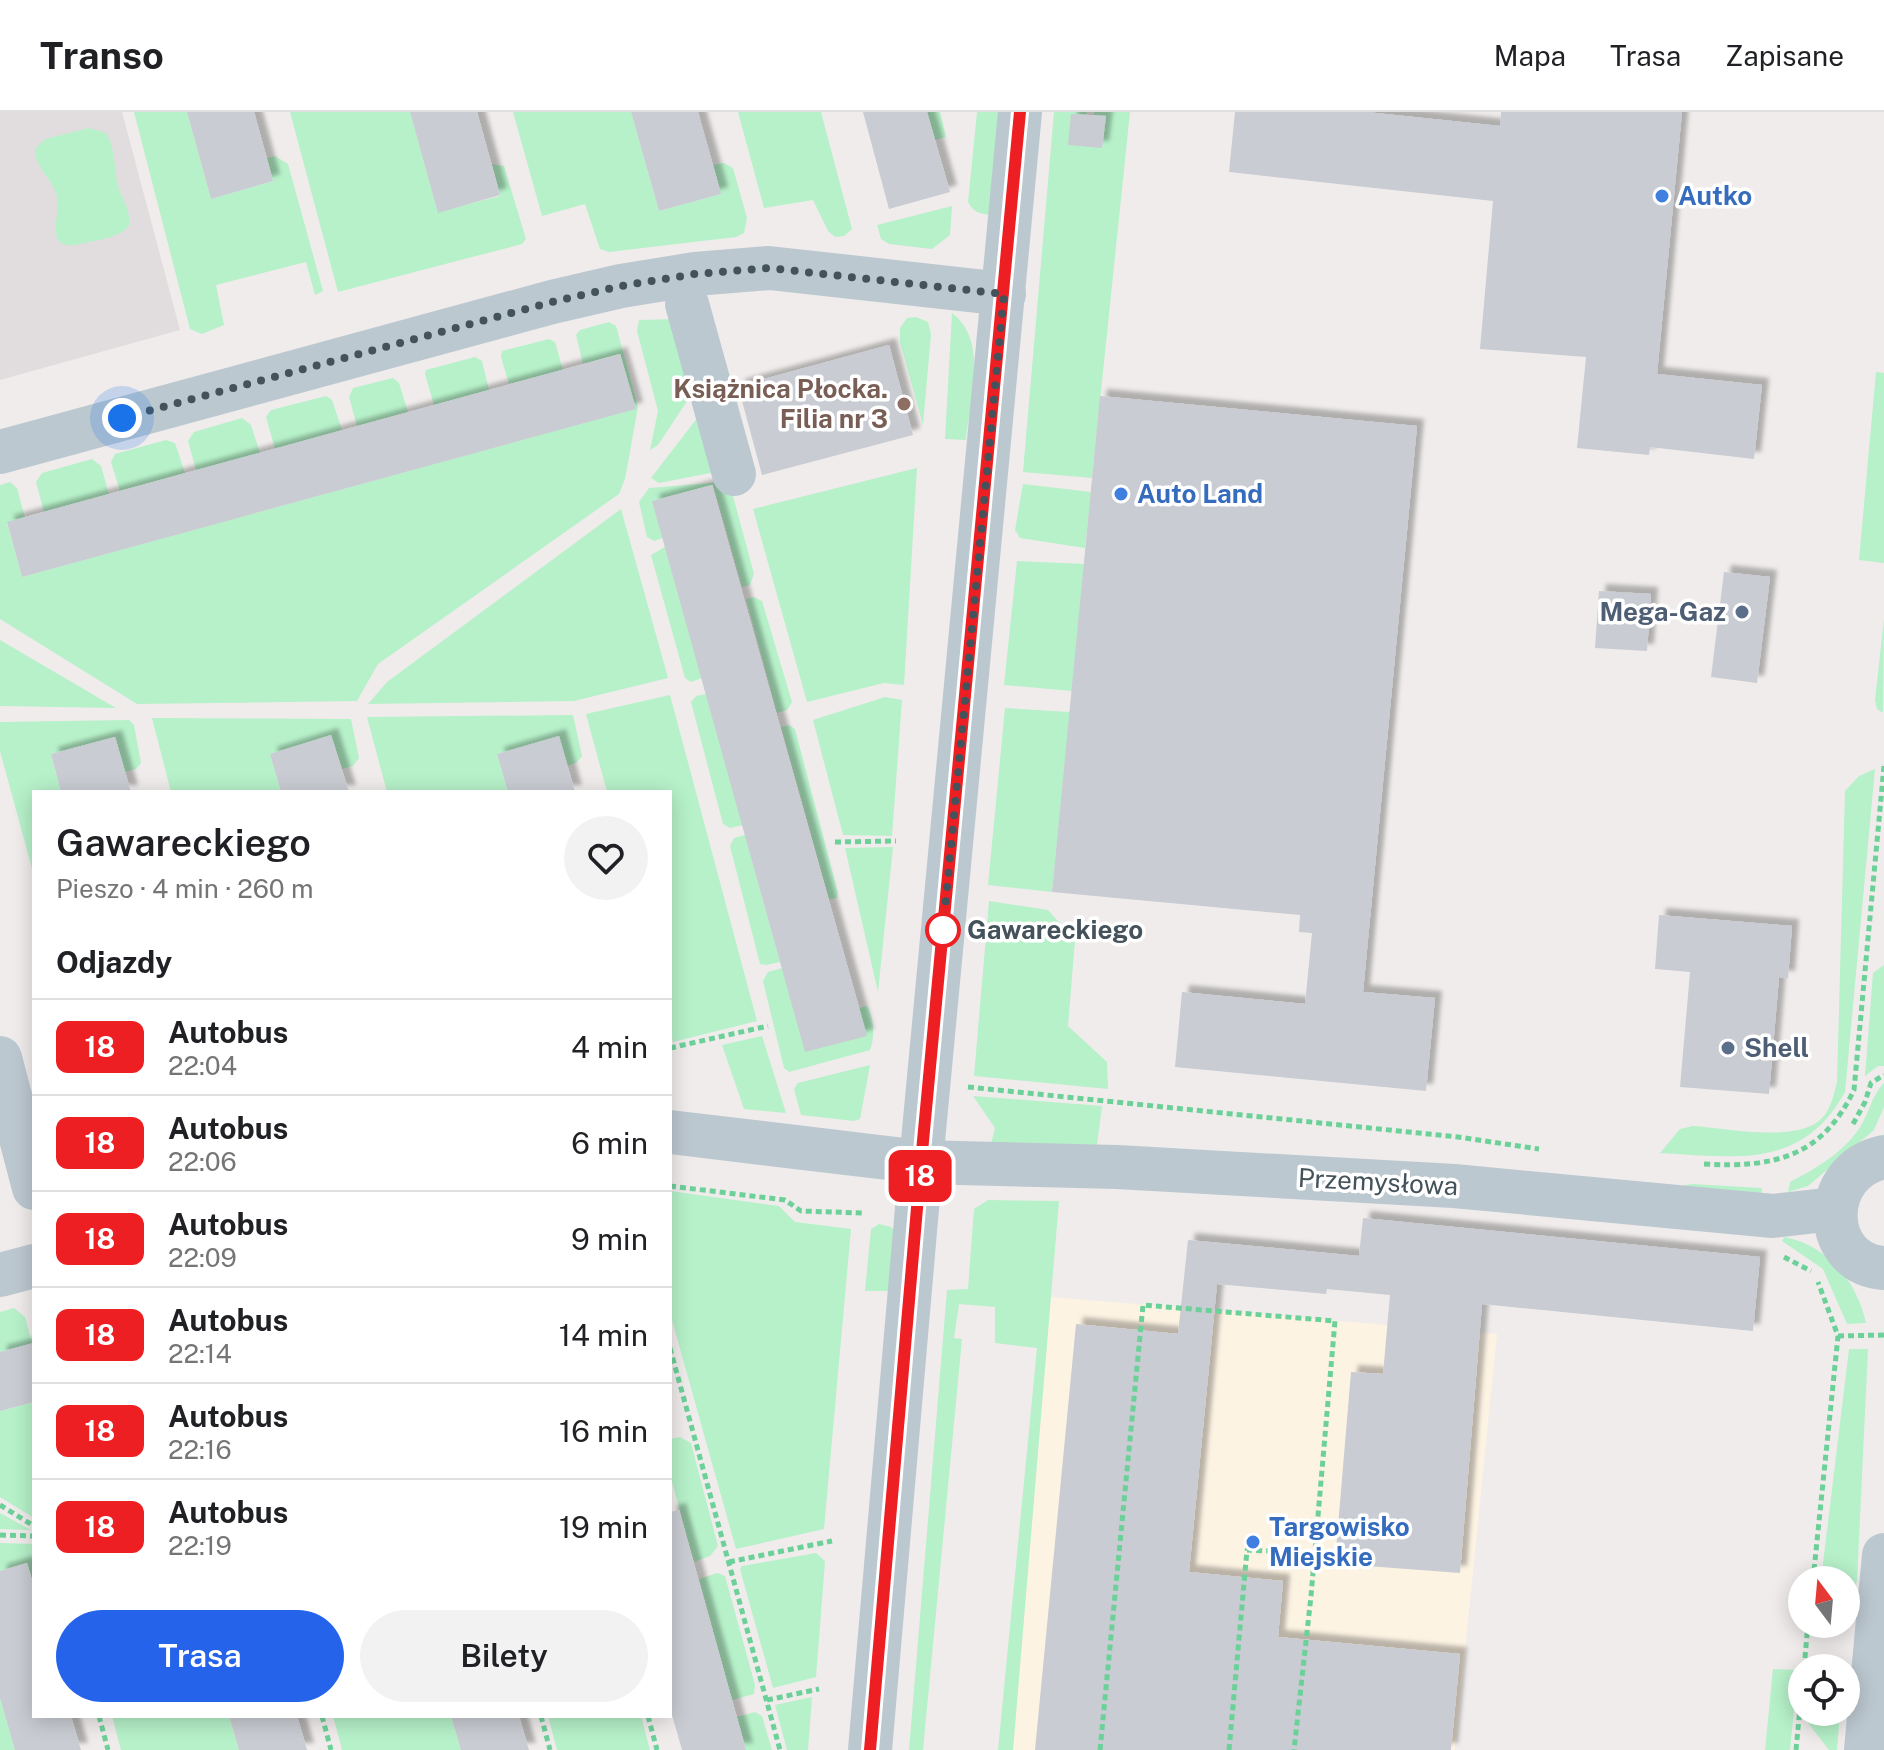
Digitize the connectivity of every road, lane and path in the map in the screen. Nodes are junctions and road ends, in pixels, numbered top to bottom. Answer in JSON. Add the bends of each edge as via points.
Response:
{"nodes":[{"id":1,"x":1020,"y":112,"type":"edge"},
{"id":2,"x":1004,"y":294,"type":"junction"},
{"id":3,"x":687,"y":304,"type":"dead end"},
{"id":4,"x":0,"y":452,"type":"edge"},
{"id":5,"x":734,"y":474,"type":"dead end"},
{"id":6,"x":1884,"y":766,"type":"edge"},
{"id":7,"x":896,"y":841,"type":"dead end"},
{"id":8,"x":835,"y":842,"type":"dead end"},
{"id":9,"x":768,"y":1026,"type":"dead end"},
{"id":10,"x":672,"y":1048,"type":"edge"},
{"id":11,"x":0,"y":1058,"type":"edge"},
{"id":12,"x":1884,"y":1075,"type":"edge"},
{"id":13,"x":959,"y":1084,"type":"dead end"},
{"id":14,"x":1849,"y":1131,"type":"dead end"},
{"id":15,"x":672,"y":1132,"type":"edge"},
{"id":16,"x":1542,"y":1149,"type":"dead end"},
{"id":17,"x":1884,"y":1157,"type":"edge"},
{"id":18,"x":1777,"y":1160,"type":"junction"},
{"id":19,"x":921,"y":1162,"type":"junction"},
{"id":20,"x":1701,"y":1164,"type":"dead end"},
{"id":21,"x":32,"y":1180,"type":"edge"},
{"id":22,"x":672,"y":1186,"type":"edge"},
{"id":23,"x":1834,"y":1209,"type":"junction"},
{"id":24,"x":863,"y":1213,"type":"dead end"},
{"id":25,"x":1773,"y":1216,"type":"junction"},
{"id":26,"x":32,"y":1267,"type":"edge"},
{"id":27,"x":1884,"y":1268,"type":"edge"},
{"id":28,"x":0,"y":1275,"type":"edge"},
{"id":29,"x":1884,"y":1335,"type":"edge"},
{"id":30,"x":1838,"y":1336,"type":"junction"},
{"id":31,"x":672,"y":1355,"type":"edge"},
{"id":32,"x":0,"y":1505,"type":"edge"},
{"id":33,"x":32,"y":1525,"type":"edge"},
{"id":34,"x":0,"y":1535,"type":"edge"},
{"id":35,"x":32,"y":1536,"type":"edge"},
{"id":36,"x":832,"y":1541,"type":"dead end"},
{"id":37,"x":1315,"y":1553,"type":"junction"},
{"id":38,"x":1884,"y":1555,"type":"edge"},
{"id":39,"x":729,"y":1562,"type":"junction"},
{"id":40,"x":1814,"y":1566,"type":"edge"},
{"id":41,"x":819,"y":1689,"type":"dead end"},
{"id":42,"x":767,"y":1700,"type":"junction"},
{"id":43,"x":100,"y":1718,"type":"edge"},
{"id":44,"x":323,"y":1718,"type":"edge"},
{"id":45,"x":542,"y":1718,"type":"edge"},
{"id":46,"x":649,"y":1718,"type":"edge"},
{"id":47,"x":1798,"y":1726,"type":"edge"},
{"id":48,"x":108,"y":1750,"type":"edge"},
{"id":49,"x":331,"y":1750,"type":"edge"},
{"id":50,"x":550,"y":1750,"type":"edge"},
{"id":51,"x":657,"y":1750,"type":"edge"},
{"id":52,"x":780,"y":1750,"type":"edge"},
{"id":53,"x":870,"y":1750,"type":"edge"},
{"id":54,"x":1100,"y":1750,"type":"edge"},
{"id":55,"x":1229,"y":1750,"type":"edge"},
{"id":56,"x":1294,"y":1750,"type":"edge"},
{"id":57,"x":1796,"y":1750,"type":"edge"},
{"id":58,"x":1866,"y":1750,"type":"edge"}],
"edges":[{"from":1,"to":2,"type":"street"},
{"from":2,"to":4,"type":"street","via":[[769,268],[695,274],[552,302]]},
{"from":2,"to":19,"type":"street"},
{"from":3,"to":5,"type":"street"},
{"from":6,"to":18,"type":"path","via":[[1854,1090],[1834,1125],[1807,1149]]},
{"from":7,"to":8,"type":"path"},
{"from":9,"to":10,"type":"path"},
{"from":11,"to":21,"type":"street"},
{"from":12,"to":14,"type":"path","via":[[1871,1083]]},
{"from":13,"to":16,"type":"path"},
{"from":15,"to":19,"type":"street","name":"Przemysłowa"},
{"from":17,"to":23,"type":"street","via":[[1858,1166],[1841,1185]]},
{"from":18,"to":20,"type":"path"},
{"from":18,"to":25,"type":"path"},
{"from":19,"to":25,"type":"street","name":"Przemysłowa","via":[[1454,1186]]},
{"from":19,"to":53,"type":"street"},
{"from":22,"to":24,"type":"path","via":[[785,1200],[801,1211]]},
{"from":23,"to":25,"type":"street","name":"Przemysłowa"},
{"from":23,"to":27,"type":"street","via":[[1838,1234],[1852,1255]]},
{"from":25,"to":30,"type":"path","via":[[1769,1249],[1816,1274]]},
{"from":26,"to":28,"type":"street"},
{"from":29,"to":30,"type":"path"},
{"from":30,"to":40,"type":"path"},
{"from":31,"to":39,"type":"path"},
{"from":32,"to":33,"type":"path"},
{"from":34,"to":35,"type":"path"},
{"from":36,"to":39,"type":"path"},
{"from":37,"to":54,"type":"path","via":[[1335,1321],[1143,1305]]},
{"from":37,"to":55,"type":"path","via":[[1247,1550]]},
{"from":37,"to":56,"type":"path"},
{"from":38,"to":58,"type":"street"},
{"from":39,"to":42,"type":"path"},
{"from":41,"to":42,"type":"path"},
{"from":42,"to":52,"type":"path"},
{"from":43,"to":48,"type":"path"},
{"from":44,"to":49,"type":"path"},
{"from":45,"to":50,"type":"path"},
{"from":46,"to":51,"type":"path"},
{"from":47,"to":57,"type":"path"}]}
